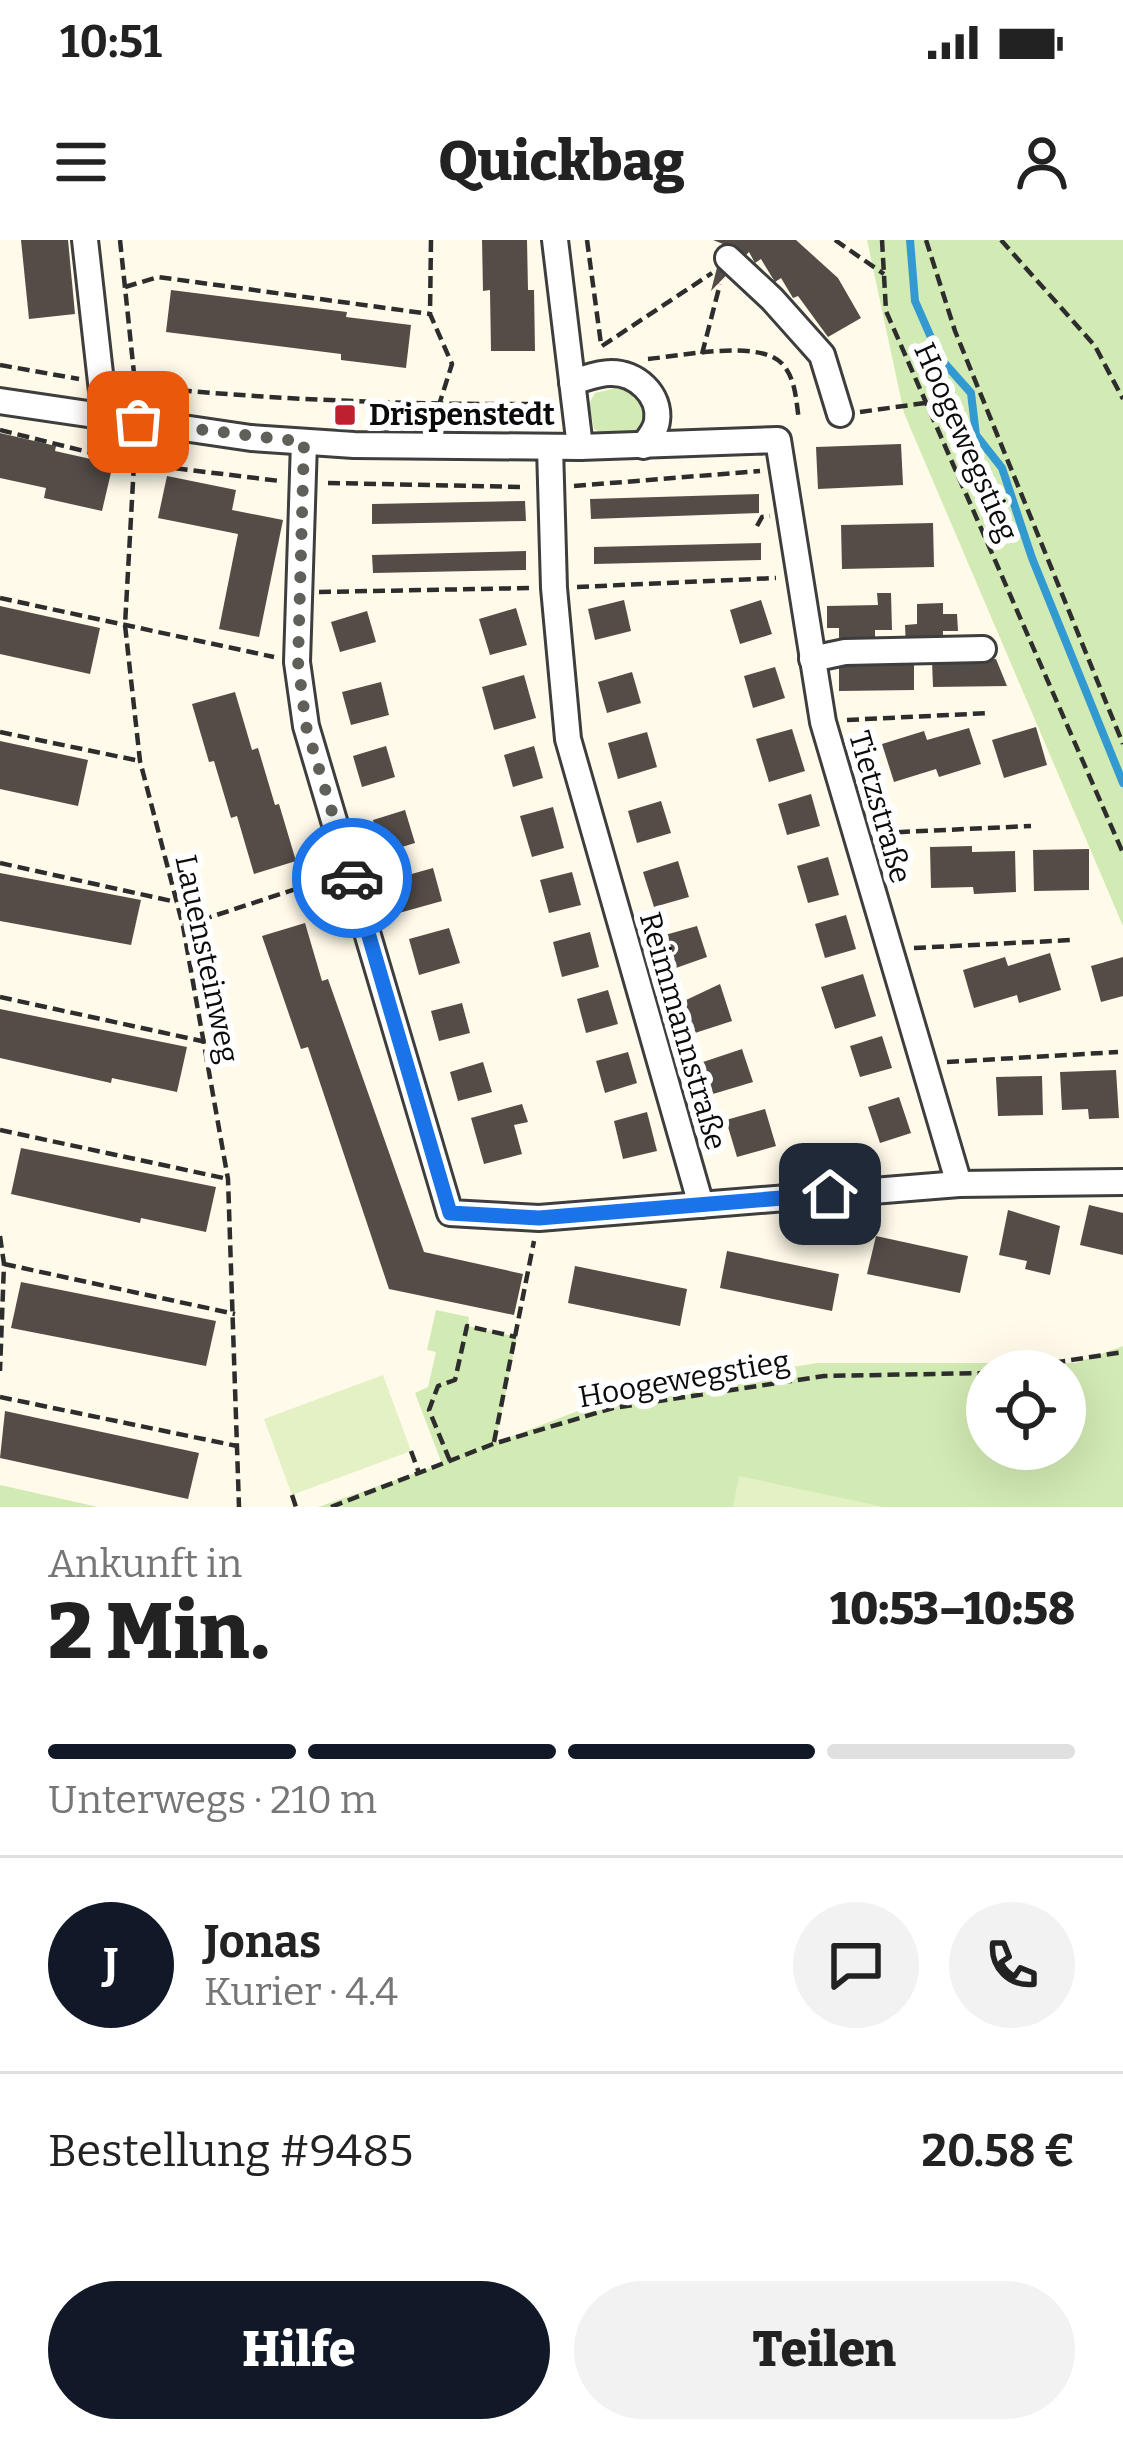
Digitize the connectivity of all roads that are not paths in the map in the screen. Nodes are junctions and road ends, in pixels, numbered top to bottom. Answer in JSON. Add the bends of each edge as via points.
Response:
{"nodes":[{"id":1,"x":85,"y":240,"type":"edge"},
{"id":2,"x":555,"y":240,"type":"edge"},
{"id":3,"x":726,"y":261,"type":"road end"},
{"id":4,"x":574,"y":393,"type":"junction"},
{"id":5,"x":0,"y":400,"type":"edge"},
{"id":6,"x":840,"y":414,"type":"dead end"},
{"id":7,"x":105,"y":418,"type":"junction"},
{"id":8,"x":304,"y":442,"type":"junction"},
{"id":9,"x":644,"y":446,"type":"junction"},
{"id":10,"x":550,"y":448,"type":"junction"},
{"id":11,"x":580,"y":448,"type":"junction"},
{"id":12,"x":982,"y":649,"type":"dead end"},
{"id":13,"x":812,"y":659,"type":"junction"},
{"id":14,"x":1123,"y":1182,"type":"edge"},
{"id":15,"x":958,"y":1184,"type":"junction"},
{"id":16,"x":701,"y":1205,"type":"junction"}],
"edges":[{"from":1,"to":7,"type":"street"},
{"from":2,"to":4,"type":"street"},
{"from":3,"to":6,"type":"street","via":[[822,356]]},
{"from":4,"to":9,"type":"street","via":[[608,367],[645,386],[658,425]]},
{"from":4,"to":11,"type":"street"},
{"from":5,"to":7,"type":"street"},
{"from":7,"to":8,"type":"street"},
{"from":8,"to":10,"type":"street"},
{"from":8,"to":16,"type":"street","via":[[298,662],[306,726],[450,1213],[539,1218]]},
{"from":9,"to":11,"type":"street"},
{"from":9,"to":13,"type":"street","name":"Tietzstraße","via":[[778,440]]},
{"from":10,"to":11,"type":"street"},
{"from":10,"to":16,"type":"street","name":"Reimmannstraße","via":[[568,739]]},
{"from":12,"to":13,"type":"street"},
{"from":13,"to":15,"type":"street","name":"Tietzstraße"},
{"from":14,"to":15,"type":"street"},
{"from":15,"to":16,"type":"street"}]}
